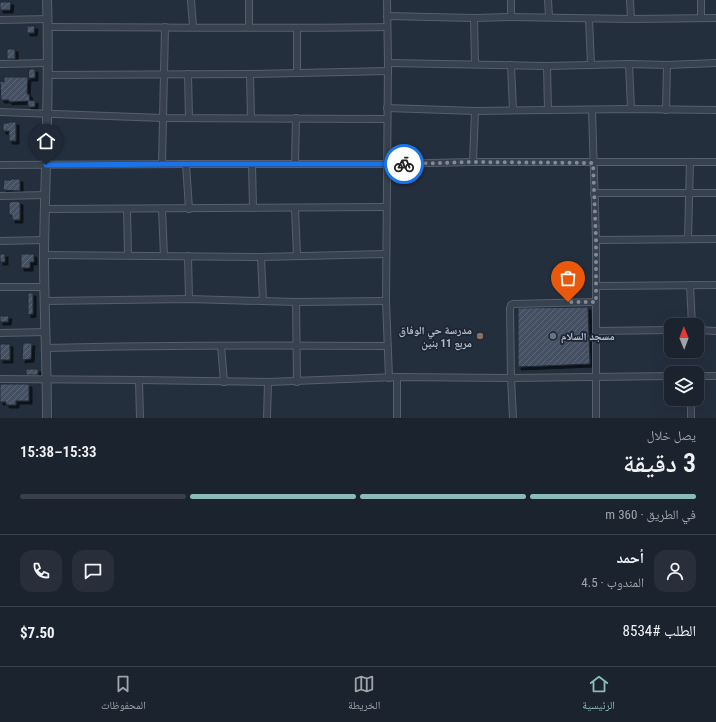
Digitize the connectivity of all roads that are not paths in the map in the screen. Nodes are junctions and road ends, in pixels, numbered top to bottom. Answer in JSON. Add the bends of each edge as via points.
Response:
{"nodes":[{"id":1,"x":47,"y":0,"type":"edge"},
{"id":2,"x":191,"y":0,"type":"edge"},
{"id":3,"x":249,"y":0,"type":"edge"},
{"id":4,"x":387,"y":0,"type":"edge"},
{"id":5,"x":511,"y":0,"type":"edge"},
{"id":6,"x":548,"y":0,"type":"edge"},
{"id":7,"x":630,"y":0,"type":"edge"},
{"id":8,"x":701,"y":0,"type":"edge"},
{"id":9,"x":387,"y":16,"type":"junction"},
{"id":10,"x":511,"y":17,"type":"junction"},
{"id":11,"x":474,"y":18,"type":"junction"},
{"id":12,"x":549,"y":18,"type":"junction"},
{"id":13,"x":701,"y":18,"type":"junction"},
{"id":14,"x":716,"y":18,"type":"edge"},
{"id":15,"x":589,"y":19,"type":"junction"},
{"id":16,"x":630,"y":19,"type":"junction"},
{"id":17,"x":0,"y":20,"type":"edge"},
{"id":18,"x":48,"y":23,"type":"junction"},
{"id":19,"x":165,"y":27,"type":"junction"},
{"id":20,"x":192,"y":27,"type":"junction"},
{"id":21,"x":249,"y":27,"type":"junction"},
{"id":22,"x":387,"y":27,"type":"junction"},
{"id":23,"x":297,"y":28,"type":"junction"},
{"id":24,"x":48,"y":63,"type":"junction"},
{"id":25,"x":388,"y":63,"type":"junction"},
{"id":26,"x":716,"y":63,"type":"edge"},
{"id":27,"x":0,"y":64,"type":"edge"},
{"id":28,"x":474,"y":64,"type":"junction"},
{"id":29,"x":629,"y":64,"type":"junction"},
{"id":30,"x":511,"y":65,"type":"junction"},
{"id":31,"x":592,"y":65,"type":"junction"},
{"id":32,"x":666,"y":65,"type":"junction"},
{"id":33,"x":546,"y":66,"type":"junction"},
{"id":34,"x":388,"y":71,"type":"junction"},
{"id":35,"x":297,"y":72,"type":"junction"},
{"id":36,"x":164,"y":74,"type":"junction"},
{"id":37,"x":188,"y":74,"type":"junction"},
{"id":38,"x":250,"y":74,"type":"junction"},
{"id":39,"x":48,"y":75,"type":"junction"},
{"id":40,"x":387,"y":108,"type":"junction"},
{"id":41,"x":631,"y":109,"type":"junction"},
{"id":42,"x":476,"y":110,"type":"junction"},
{"id":43,"x":513,"y":110,"type":"junction"},
{"id":44,"x":548,"y":110,"type":"junction"},
{"id":45,"x":592,"y":110,"type":"junction"},
{"id":46,"x":666,"y":110,"type":"junction"},
{"id":47,"x":716,"y":110,"type":"edge"},
{"id":48,"x":0,"y":112,"type":"edge"},
{"id":49,"x":48,"y":113,"type":"junction"},
{"id":50,"x":164,"y":118,"type":"junction"},
{"id":51,"x":189,"y":118,"type":"junction"},
{"id":52,"x":251,"y":118,"type":"junction"},
{"id":53,"x":296,"y":118,"type":"junction"},
{"id":54,"x":387,"y":118,"type":"junction"},
{"id":55,"x":473,"y":162,"type":"junction"},
{"id":56,"x":690,"y":162,"type":"junction"},
{"id":57,"x":716,"y":162,"type":"edge"},
{"id":58,"x":593,"y":163,"type":"junction"},
{"id":59,"x":162,"y":164,"type":"junction"},
{"id":60,"x":186,"y":164,"type":"junction"},
{"id":61,"x":252,"y":164,"type":"junction"},
{"id":62,"x":295,"y":164,"type":"junction"},
{"id":63,"x":387,"y":164,"type":"junction"},
{"id":64,"x":0,"y":165,"type":"edge"},
{"id":65,"x":46,"y":165,"type":"junction"},
{"id":66,"x":594,"y":193,"type":"junction"},
{"id":67,"x":689,"y":193,"type":"junction"},
{"id":68,"x":716,"y":194,"type":"edge"},
{"id":69,"x":46,"y":195,"type":"junction"},
{"id":70,"x":0,"y":196,"type":"edge"},
{"id":71,"x":189,"y":208,"type":"junction"},
{"id":72,"x":252,"y":208,"type":"junction"},
{"id":73,"x":295,"y":208,"type":"junction"},
{"id":74,"x":386,"y":208,"type":"junction"},
{"id":75,"x":46,"y":209,"type":"junction"},
{"id":76,"x":127,"y":209,"type":"junction"},
{"id":77,"x":162,"y":209,"type":"junction"},
{"id":78,"x":688,"y":238,"type":"junction"},
{"id":79,"x":716,"y":239,"type":"edge"},
{"id":80,"x":45,"y":240,"type":"junction"},
{"id":81,"x":596,"y":240,"type":"junction"},
{"id":82,"x":0,"y":241,"type":"edge"},
{"id":83,"x":386,"y":254,"type":"junction"},
{"id":84,"x":44,"y":255,"type":"junction"},
{"id":85,"x":128,"y":255,"type":"junction"},
{"id":86,"x":164,"y":256,"type":"junction"},
{"id":87,"x":188,"y":256,"type":"junction"},
{"id":88,"x":297,"y":256,"type":"junction"},
{"id":89,"x":261,"y":257,"type":"junction"},
{"id":90,"x":690,"y":285,"type":"junction"},
{"id":91,"x":716,"y":285,"type":"edge"},
{"id":92,"x":596,"y":286,"type":"junction"},
{"id":93,"x":0,"y":287,"type":"edge"},
{"id":94,"x":44,"y":287,"type":"junction"},
{"id":95,"x":190,"y":299,"type":"junction"},
{"id":96,"x":45,"y":301,"type":"junction"},
{"id":97,"x":262,"y":301,"type":"junction"},
{"id":98,"x":386,"y":301,"type":"junction"},
{"id":99,"x":296,"y":302,"type":"junction"},
{"id":100,"x":596,"y":302,"type":"junction"},
{"id":101,"x":692,"y":318,"type":"edge"},
{"id":102,"x":664,"y":330,"type":"edge"},
{"id":103,"x":704,"y":330,"type":"edge"},
{"id":104,"x":716,"y":330,"type":"edge"},
{"id":105,"x":596,"y":331,"type":"junction"},
{"id":106,"x":46,"y":332,"type":"junction"},
{"id":107,"x":0,"y":333,"type":"edge"},
{"id":108,"x":296,"y":345,"type":"junction"},
{"id":109,"x":221,"y":346,"type":"junction"},
{"id":110,"x":387,"y":346,"type":"junction"},
{"id":111,"x":46,"y":348,"type":"junction"},
{"id":112,"x":664,"y":376,"type":"edge"},
{"id":113,"x":704,"y":376,"type":"edge"},
{"id":114,"x":716,"y":376,"type":"edge"},
{"id":115,"x":397,"y":377,"type":"junction"},
{"id":116,"x":596,"y":377,"type":"junction"},
{"id":117,"x":389,"y":378,"type":"junction"},
{"id":118,"x":511,"y":378,"type":"junction"},
{"id":119,"x":0,"y":379,"type":"edge"},
{"id":120,"x":47,"y":379,"type":"junction"},
{"id":121,"x":139,"y":380,"type":"junction"},
{"id":122,"x":224,"y":382,"type":"junction"},
{"id":123,"x":268,"y":382,"type":"junction"},
{"id":124,"x":297,"y":382,"type":"junction"},
{"id":125,"x":691,"y":406,"type":"edge"},
{"id":126,"x":47,"y":418,"type":"edge"},
{"id":127,"x":140,"y":418,"type":"edge"},
{"id":128,"x":267,"y":418,"type":"edge"},
{"id":129,"x":397,"y":418,"type":"edge"},
{"id":130,"x":513,"y":418,"type":"edge"},
{"id":131,"x":596,"y":418,"type":"edge"},
{"id":132,"x":691,"y":418,"type":"edge"}],
"edges":[{"from":1,"to":18,"type":"street"},
{"from":2,"to":20,"type":"street"},
{"from":3,"to":21,"type":"street"},
{"from":4,"to":9,"type":"street"},
{"from":5,"to":10,"type":"street"},
{"from":6,"to":12,"type":"street"},
{"from":7,"to":16,"type":"street"},
{"from":8,"to":13,"type":"street"},
{"from":9,"to":11,"type":"street"},
{"from":9,"to":22,"type":"street"},
{"from":10,"to":11,"type":"street"},
{"from":10,"to":12,"type":"street"},
{"from":11,"to":28,"type":"street"},
{"from":12,"to":15,"type":"street"},
{"from":13,"to":14,"type":"street"},
{"from":13,"to":16,"type":"street"},
{"from":15,"to":16,"type":"street"},
{"from":15,"to":31,"type":"street"},
{"from":17,"to":18,"type":"street"},
{"from":18,"to":19,"type":"street"},
{"from":18,"to":24,"type":"street"},
{"from":19,"to":20,"type":"street"},
{"from":19,"to":36,"type":"street"},
{"from":20,"to":21,"type":"street"},
{"from":21,"to":23,"type":"street"},
{"from":22,"to":23,"type":"street"},
{"from":22,"to":25,"type":"street"},
{"from":23,"to":35,"type":"street"},
{"from":24,"to":27,"type":"street"},
{"from":24,"to":39,"type":"street"},
{"from":25,"to":28,"type":"street"},
{"from":25,"to":34,"type":"street"},
{"from":26,"to":32,"type":"street"},
{"from":28,"to":30,"type":"street"},
{"from":29,"to":31,"type":"street"},
{"from":29,"to":32,"type":"street"},
{"from":29,"to":41,"type":"street"},
{"from":30,"to":33,"type":"street"},
{"from":30,"to":43,"type":"street"},
{"from":31,"to":33,"type":"street"},
{"from":32,"to":46,"type":"street"},
{"from":33,"to":44,"type":"street"},
{"from":34,"to":35,"type":"street"},
{"from":34,"to":40,"type":"street"},
{"from":35,"to":38,"type":"street"},
{"from":36,"to":37,"type":"street"},
{"from":36,"to":39,"type":"street"},
{"from":36,"to":50,"type":"street"},
{"from":37,"to":38,"type":"street"},
{"from":37,"to":51,"type":"street"},
{"from":38,"to":52,"type":"street"},
{"from":39,"to":49,"type":"street"},
{"from":40,"to":42,"type":"street"},
{"from":40,"to":54,"type":"street"},
{"from":41,"to":45,"type":"street"},
{"from":41,"to":46,"type":"street"},
{"from":42,"to":43,"type":"street"},
{"from":42,"to":55,"type":"street"},
{"from":43,"to":44,"type":"street"},
{"from":44,"to":45,"type":"street"},
{"from":45,"to":58,"type":"street"},
{"from":46,"to":47,"type":"street"},
{"from":48,"to":49,"type":"street"},
{"from":49,"to":50,"type":"street"},
{"from":49,"to":65,"type":"street"},
{"from":50,"to":51,"type":"street"},
{"from":50,"to":59,"type":"street"},
{"from":51,"to":52,"type":"street"},
{"from":52,"to":53,"type":"street"},
{"from":53,"to":54,"type":"street"},
{"from":53,"to":62,"type":"street"},
{"from":54,"to":63,"type":"street"},
{"from":55,"to":58,"type":"street"},
{"from":55,"to":63,"type":"street"},
{"from":56,"to":57,"type":"street"},
{"from":56,"to":58,"type":"street"},
{"from":56,"to":67,"type":"street"},
{"from":58,"to":66,"type":"street"},
{"from":59,"to":60,"type":"street"},
{"from":59,"to":65,"type":"street"},
{"from":60,"to":61,"type":"street"},
{"from":60,"to":71,"type":"street"},
{"from":61,"to":62,"type":"street"},
{"from":61,"to":72,"type":"street"},
{"from":62,"to":63,"type":"street"},
{"from":63,"to":74,"type":"street"},
{"from":64,"to":65,"type":"street"},
{"from":65,"to":69,"type":"street"},
{"from":66,"to":67,"type":"street"},
{"from":66,"to":81,"type":"street"},
{"from":67,"to":68,"type":"street"},
{"from":67,"to":78,"type":"street"},
{"from":69,"to":70,"type":"street"},
{"from":69,"to":75,"type":"street"},
{"from":71,"to":72,"type":"street"},
{"from":71,"to":77,"type":"street"},
{"from":72,"to":73,"type":"street"},
{"from":73,"to":74,"type":"street"},
{"from":73,"to":88,"type":"street"},
{"from":74,"to":83,"type":"street"},
{"from":75,"to":76,"type":"street"},
{"from":75,"to":80,"type":"street"},
{"from":76,"to":77,"type":"street"},
{"from":76,"to":85,"type":"street"},
{"from":77,"to":86,"type":"street"},
{"from":78,"to":79,"type":"street"},
{"from":78,"to":81,"type":"street"},
{"from":80,"to":82,"type":"street"},
{"from":80,"to":84,"type":"street"},
{"from":81,"to":92,"type":"street"},
{"from":83,"to":88,"type":"street"},
{"from":83,"to":98,"type":"street"},
{"from":84,"to":85,"type":"street"},
{"from":84,"to":94,"type":"street"},
{"from":85,"to":86,"type":"street"},
{"from":86,"to":87,"type":"street"},
{"from":87,"to":89,"type":"street"},
{"from":87,"to":95,"type":"street"},
{"from":88,"to":89,"type":"street"},
{"from":89,"to":97,"type":"street"},
{"from":90,"to":91,"type":"street"},
{"from":90,"to":92,"type":"street"},
{"from":90,"to":101,"type":"street"},
{"from":92,"to":100,"type":"street"},
{"from":93,"to":94,"type":"street"},
{"from":94,"to":96,"type":"street"},
{"from":95,"to":96,"type":"street"},
{"from":95,"to":97,"type":"street"},
{"from":96,"to":106,"type":"street"},
{"from":97,"to":99,"type":"street"},
{"from":98,"to":99,"type":"street"},
{"from":98,"to":110,"type":"street"},
{"from":99,"to":108,"type":"street"},
{"from":100,"to":105,"type":"street"},
{"from":100,"to":118,"type":"street","via":[[511,305]]},
{"from":102,"to":105,"type":"street"},
{"from":103,"to":104,"type":"street"},
{"from":105,"to":116,"type":"street"},
{"from":106,"to":107,"type":"street"},
{"from":106,"to":111,"type":"street"},
{"from":108,"to":109,"type":"street"},
{"from":108,"to":110,"type":"street"},
{"from":108,"to":124,"type":"street"},
{"from":109,"to":111,"type":"street"},
{"from":109,"to":122,"type":"street"},
{"from":110,"to":117,"type":"street"},
{"from":111,"to":120,"type":"street"},
{"from":112,"to":116,"type":"street"},
{"from":113,"to":114,"type":"street"},
{"from":115,"to":117,"type":"street"},
{"from":115,"to":118,"type":"street"},
{"from":115,"to":129,"type":"street"},
{"from":116,"to":118,"type":"street"},
{"from":116,"to":131,"type":"street"},
{"from":117,"to":124,"type":"street"},
{"from":118,"to":130,"type":"street"},
{"from":119,"to":120,"type":"street"},
{"from":120,"to":121,"type":"street"},
{"from":120,"to":126,"type":"street"},
{"from":121,"to":122,"type":"street"},
{"from":121,"to":127,"type":"street"},
{"from":122,"to":123,"type":"street"},
{"from":123,"to":124,"type":"street"},
{"from":123,"to":128,"type":"street"},
{"from":125,"to":132,"type":"street"}]}
